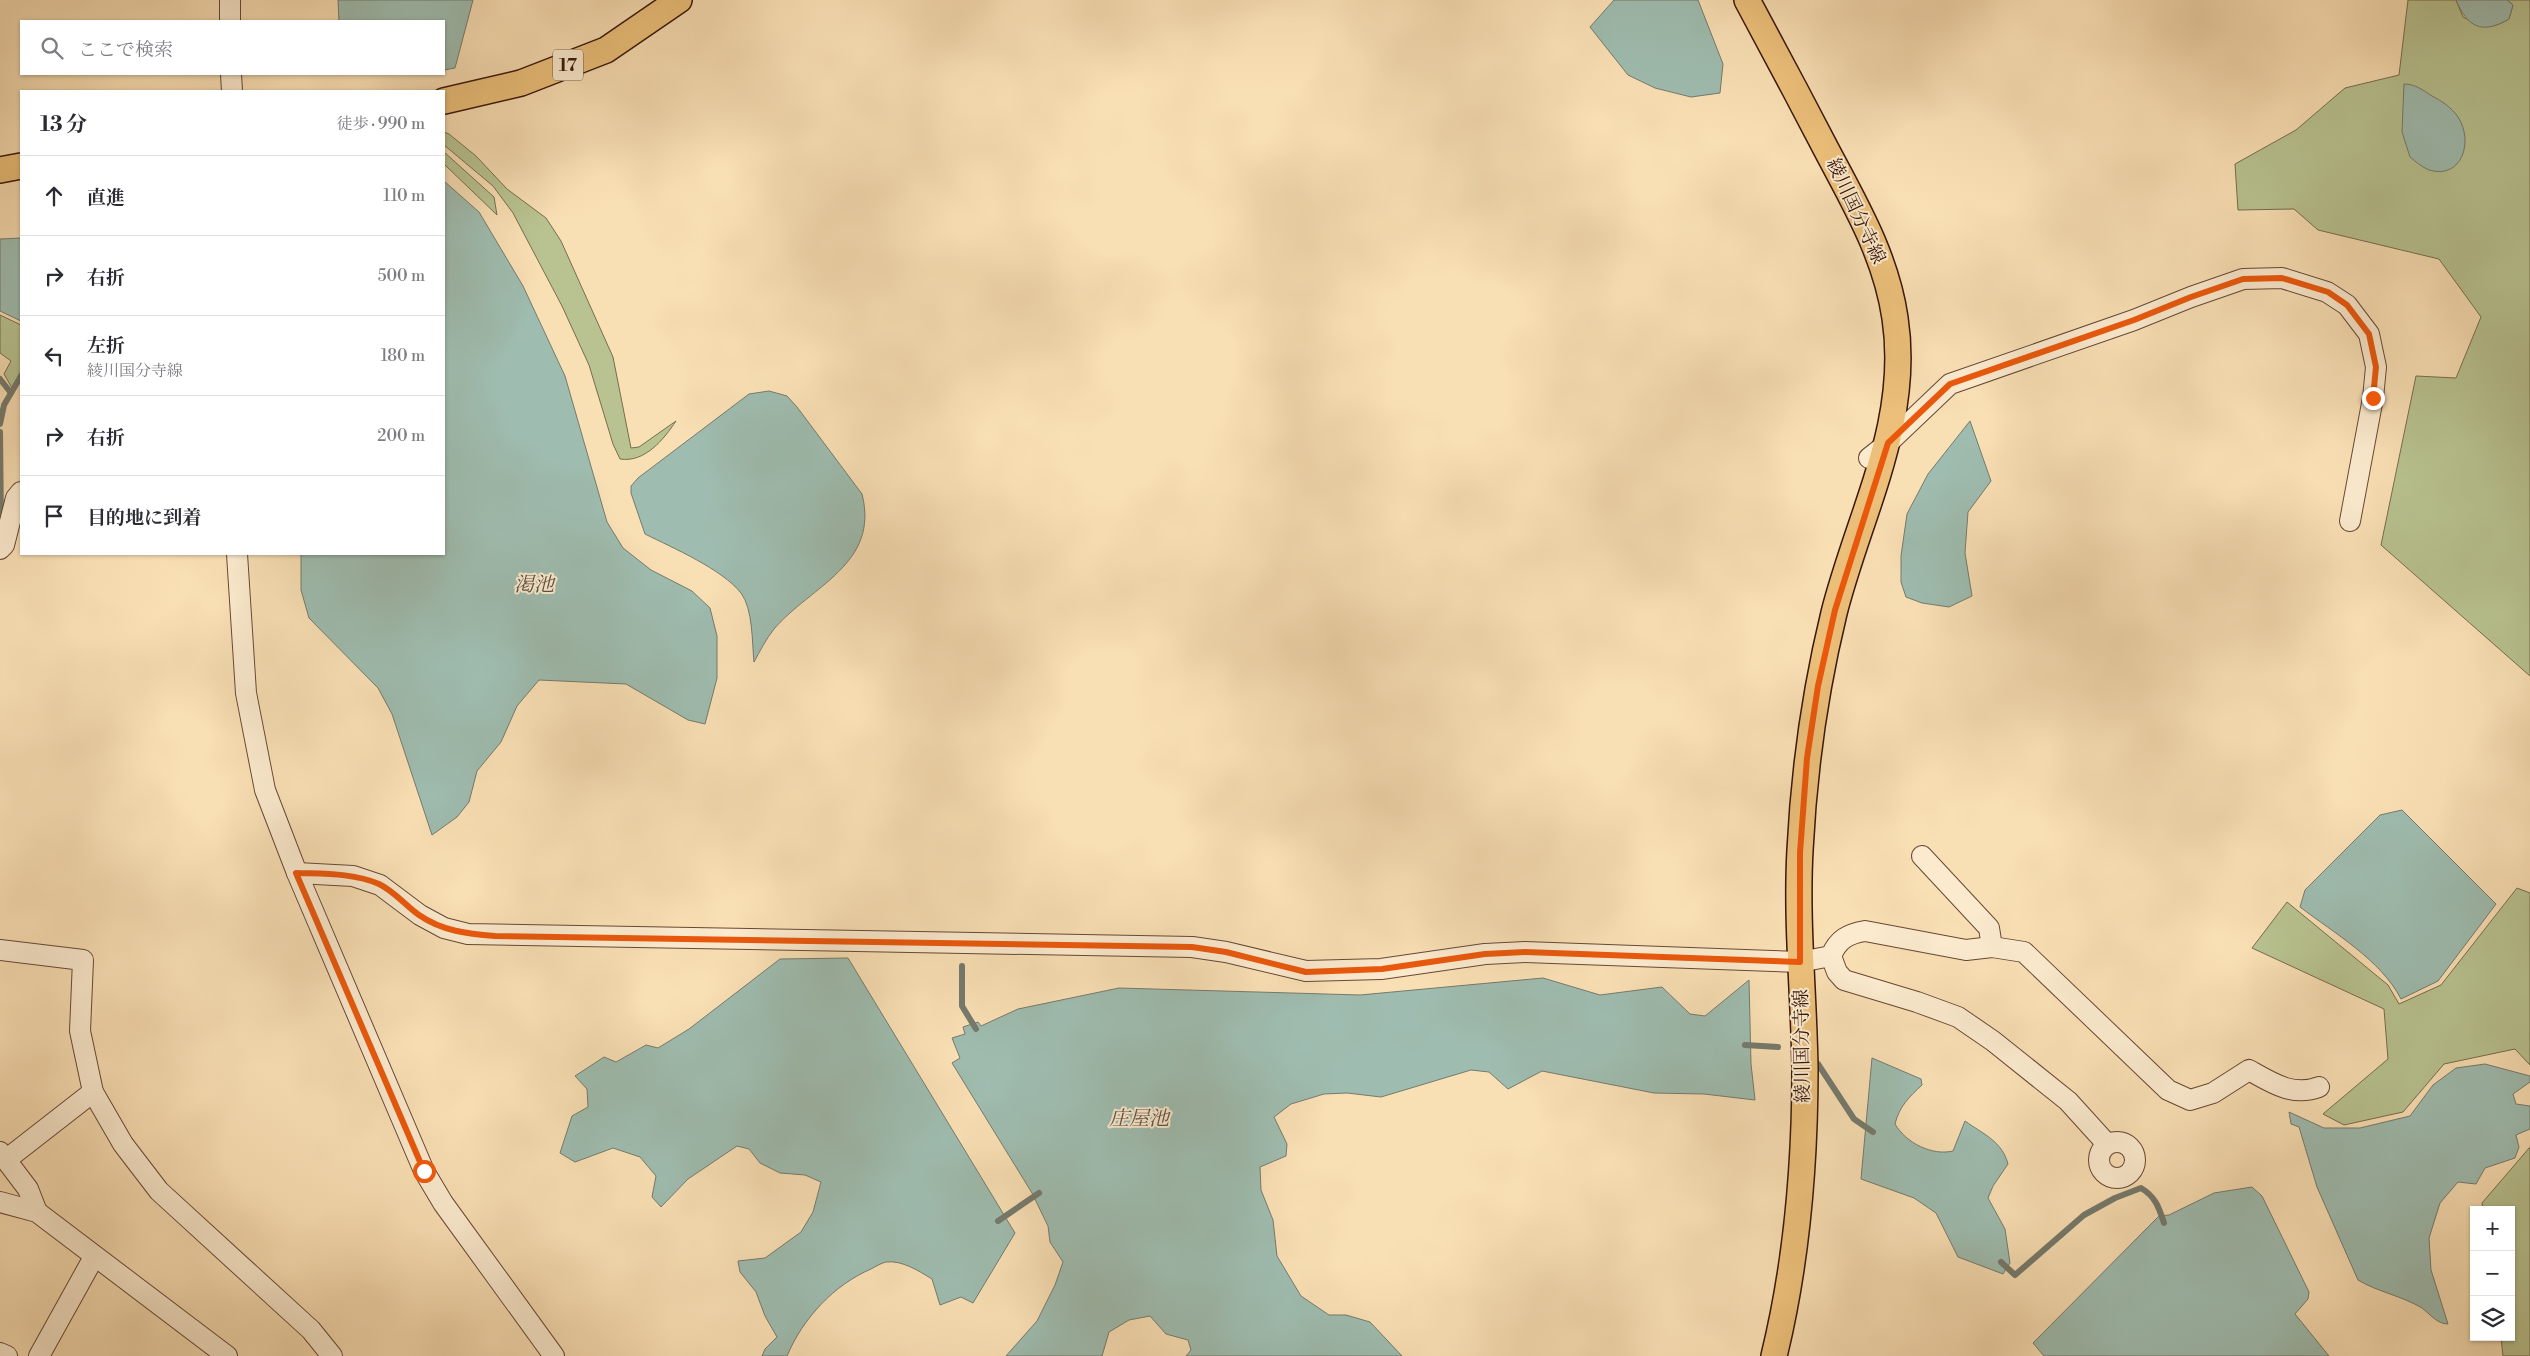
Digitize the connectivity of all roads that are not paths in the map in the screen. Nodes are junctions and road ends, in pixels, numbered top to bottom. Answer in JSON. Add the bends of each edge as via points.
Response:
{"nodes":[{"id":1,"x":230,"y":0,"type":"edge"},
{"id":2,"x":679,"y":0,"type":"edge"},
{"id":3,"x":1746,"y":0,"type":"edge"},
{"id":4,"x":230,"y":20,"type":"edge"},
{"id":5,"x":231,"y":75,"type":"edge"},
{"id":6,"x":232,"y":90,"type":"edge"},
{"id":7,"x":445,"y":101,"type":"edge"},
{"id":8,"x":20,"y":166,"type":"edge"},
{"id":9,"x":0,"y":170,"type":"edge"},
{"id":10,"x":1888,"y":443,"type":"junction"},
{"id":11,"x":1869,"y":458,"type":"dead end"},
{"id":12,"x":20,"y":493,"type":"edge"},
{"id":13,"x":2350,"y":521,"type":"dead end"},
{"id":14,"x":0,"y":549,"type":"edge"},
{"id":15,"x":237,"y":555,"type":"edge"},
{"id":16,"x":1922,"y":856,"type":"dead end"},
{"id":17,"x":296,"y":873,"type":"junction"},
{"id":18,"x":1992,"y":947,"type":"junction"},
{"id":19,"x":0,"y":950,"type":"edge"},
{"id":20,"x":1831,"y":956,"type":"junction"},
{"id":21,"x":1800,"y":962,"type":"junction"},
{"id":22,"x":2319,"y":1087,"type":"dead end"},
{"id":23,"x":93,"y":1092,"type":"junction"},
{"id":24,"x":2107,"y":1144,"type":"dead end"},
{"id":25,"x":3,"y":1155,"type":"edge"},
{"id":26,"x":0,"y":1202,"type":"edge"},
{"id":27,"x":36,"y":1212,"type":"junction"},
{"id":28,"x":94,"y":1257,"type":"junction"},
{"id":29,"x":0,"y":1353,"type":"edge"},
{"id":30,"x":7,"y":1356,"type":"edge"},
{"id":31,"x":39,"y":1356,"type":"edge"},
{"id":32,"x":227,"y":1356,"type":"edge"},
{"id":33,"x":332,"y":1356,"type":"edge"},
{"id":34,"x":554,"y":1356,"type":"edge"},
{"id":35,"x":1774,"y":1356,"type":"edge"}],
"edges":[{"from":1,"to":4,"type":"street"},
{"from":2,"to":7,"type":"main road","number":"17","via":[[606,50],[521,83]]},
{"from":3,"to":10,"type":"main road","name":"綾川国分寺線","via":[[1870,232],[1887,278],[1899,357],[1898,392]]},
{"from":5,"to":6,"type":"street"},
{"from":8,"to":9,"type":"main road"},
{"from":10,"to":11,"type":"street"},
{"from":10,"to":13,"type":"street","via":[[1950,384],[2243,279],[2282,278],[2328,292],[2347,305],[2369,334],[2376,367],[2373,398]]},
{"from":10,"to":21,"type":"main road","name":"綾川国分寺線","via":[[1835,610],[1818,686],[1807,758],[1800,853]]},
{"from":12,"to":14,"type":"street"},
{"from":15,"to":17,"type":"street","via":[[246,693],[265,790]]},
{"from":16,"to":18,"type":"street","via":[[1989,928]]},
{"from":17,"to":21,"type":"street","via":[[353,876],[380,885],[420,916],[444,928],[468,934],[1192,947],[1306,972],[1382,969],[1485,954],[1525,952]]},
{"from":17,"to":34,"type":"street","via":[[424,1171],[443,1203]]},
{"from":18,"to":20,"type":"street","via":[[1966,950],[1866,931],[1851,933],[1837,943]]},
{"from":18,"to":22,"type":"street","via":[[2024,952],[2168,1090],[2190,1100],[2213,1093],[2250,1070],[2281,1088],[2308,1091]]},
{"from":19,"to":23,"type":"street","via":[[83,960],[80,1031]]},
{"from":20,"to":21,"type":"street"},
{"from":20,"to":24,"type":"street","via":[[1844,980],[1958,1018],[2068,1101]]},
{"from":21,"to":35,"type":"main road","name":"綾川国分寺線","via":[[1804,1069],[1802,1166],[1794,1247]]},
{"from":23,"to":25,"type":"street"},
{"from":23,"to":33,"type":"street","via":[[123,1144],[159,1191],[311,1330]]},
{"from":25,"to":27,"type":"street","via":[[28,1189]]},
{"from":26,"to":27,"type":"street"},
{"from":27,"to":28,"type":"street"},
{"from":28,"to":31,"type":"street"},
{"from":28,"to":32,"type":"street"},
{"from":29,"to":30,"type":"street"}]}
